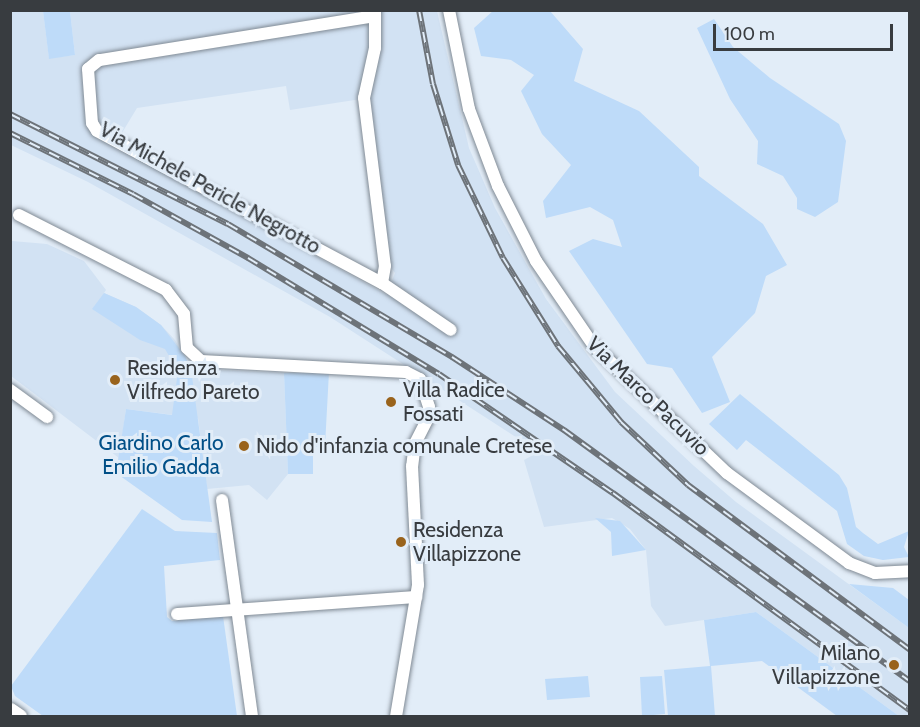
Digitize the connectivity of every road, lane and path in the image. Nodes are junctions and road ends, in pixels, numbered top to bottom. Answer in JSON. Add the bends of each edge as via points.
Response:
{"nodes":[{"id":1,"x":449,"y":10,"type":"edge"},
{"id":2,"x":375,"y":13,"type":"edge"},
{"id":3,"x":19,"y":215,"type":"dead end"},
{"id":4,"x":382,"y":283,"type":"junction"},
{"id":5,"x":451,"y":330,"type":"dead end"},
{"id":6,"x":10,"y":390,"type":"edge"},
{"id":7,"x":47,"y":417,"type":"dead end"},
{"id":8,"x":222,"y":500,"type":"dead end"},
{"id":9,"x":909,"y":571,"type":"edge"},
{"id":10,"x":416,"y":597,"type":"junction"},
{"id":11,"x":237,"y":608,"type":"junction"},
{"id":12,"x":177,"y":614,"type":"dead end"},
{"id":13,"x":10,"y":710,"type":"edge"},
{"id":14,"x":19,"y":717,"type":"edge"},
{"id":15,"x":252,"y":717,"type":"edge"},
{"id":16,"x":396,"y":717,"type":"edge"}],
"edges":[{"from":1,"to":9,"type":"street","name":"Via Marco Pacuvio","via":[[473,121],[505,202],[536,261],[594,346],[734,479],[860,569],[875,573]]},
{"from":2,"to":4,"type":"street","name":"Via Michele Pericle Negrotto","via":[[375,48],[364,98],[385,266]]},
{"from":2,"to":4,"type":"street","name":"Via Michele Pericle Negrotto","via":[[99,60],[88,69],[92,123],[97,131]]},
{"from":3,"to":10,"type":"street","via":[[166,290],[184,314],[187,348],[201,361],[406,372],[420,380],[429,407],[413,459],[419,564]]},
{"from":4,"to":5,"type":"street","name":"Via Michele Pericle Negrotto"},
{"from":6,"to":7,"type":"street"},
{"from":8,"to":11,"type":"street"},
{"from":10,"to":11,"type":"street"},
{"from":10,"to":16,"type":"street"},
{"from":11,"to":12,"type":"street"},
{"from":11,"to":15,"type":"street"},
{"from":13,"to":14,"type":"main road"}]}
